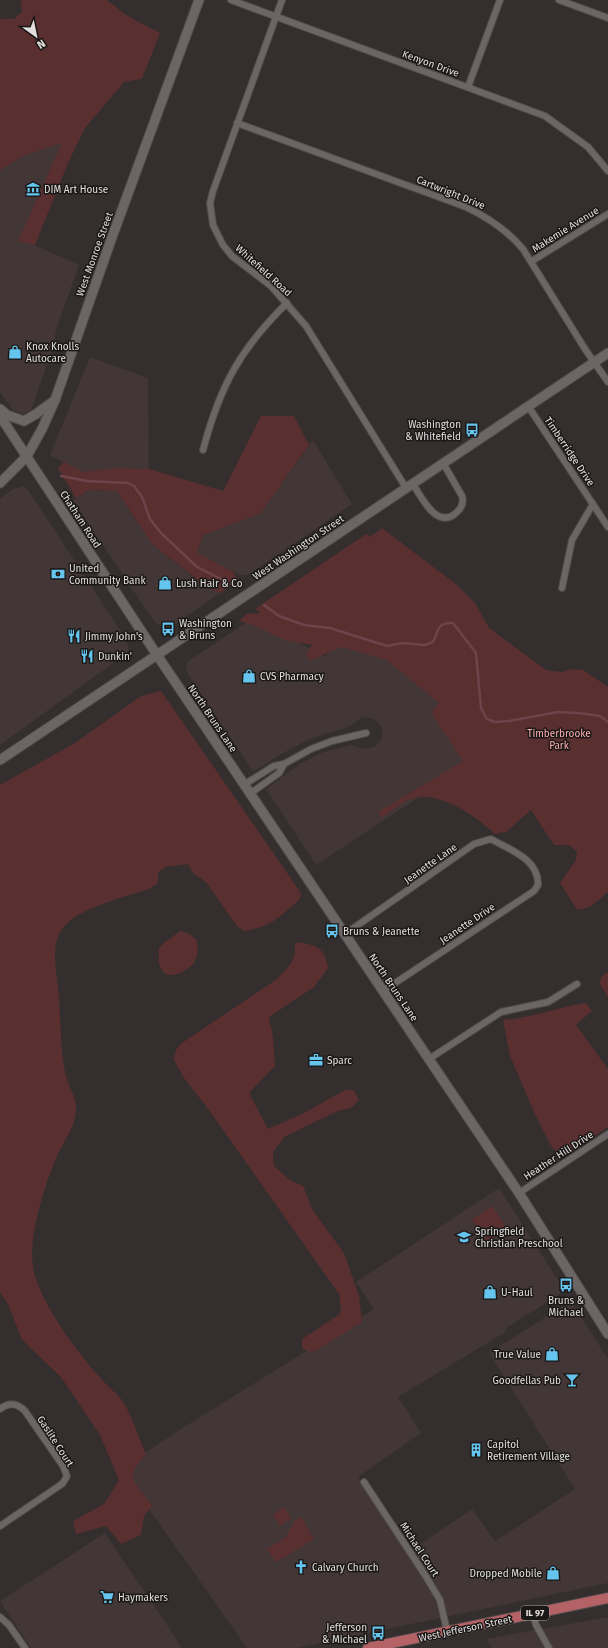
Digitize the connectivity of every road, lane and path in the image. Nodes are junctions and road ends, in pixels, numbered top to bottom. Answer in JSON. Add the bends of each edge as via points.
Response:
{"nodes":[{"id":1,"x":200,"y":0,"type":"edge"},
{"id":2,"x":231,"y":0,"type":"edge"},
{"id":3,"x":282,"y":0,"type":"edge"},
{"id":4,"x":500,"y":0,"type":"edge"},
{"id":5,"x":559,"y":0,"type":"edge"},
{"id":6,"x":276,"y":17,"type":"junction"},
{"id":7,"x":608,"y":18,"type":"edge"},
{"id":8,"x":468,"y":87,"type":"junction"},
{"id":9,"x":237,"y":123,"type":"junction"},
{"id":10,"x":608,"y":171,"type":"edge"},
{"id":11,"x":608,"y":214,"type":"edge"},
{"id":12,"x":532,"y":261,"type":"junction"},
{"id":13,"x":287,"y":303,"type":"junction"},
{"id":14,"x":608,"y":353,"type":"edge"},
{"id":15,"x":594,"y":362,"type":"junction"},
{"id":16,"x":608,"y":382,"type":"edge"},
{"id":17,"x":55,"y":400,"type":"junction"},
{"id":18,"x":528,"y":406,"type":"junction"},
{"id":19,"x":0,"y":409,"type":"edge"},
{"id":20,"x":0,"y":416,"type":"edge"},
{"id":21,"x":203,"y":450,"type":"dead end"},
{"id":22,"x":27,"y":456,"type":"junction"},
{"id":23,"x":443,"y":463,"type":"junction"},
{"id":24,"x":0,"y":483,"type":"edge"},
{"id":25,"x":409,"y":486,"type":"junction"},
{"id":26,"x":593,"y":504,"type":"junction"},
{"id":27,"x":608,"y":527,"type":"edge"},
{"id":28,"x":562,"y":588,"type":"dead end"},
{"id":29,"x":157,"y":655,"type":"junction"},
{"id":30,"x":366,"y":733,"type":"dead end"},
{"id":31,"x":0,"y":760,"type":"edge"},
{"id":32,"x":284,"y":764,"type":"junction"},
{"id":33,"x":245,"y":784,"type":"junction"},
{"id":34,"x":251,"y":793,"type":"junction"},
{"id":35,"x":530,"y":862,"type":"joint"},
{"id":36,"x":345,"y":934,"type":"junction"},
{"id":37,"x":577,"y":984,"type":"dead end"},
{"id":38,"x":383,"y":991,"type":"junction"},
{"id":39,"x":429,"y":1059,"type":"junction"},
{"id":40,"x":608,"y":1134,"type":"edge"},
{"id":41,"x":519,"y":1193,"type":"junction"},
{"id":42,"x":608,"y":1334,"type":"edge"},
{"id":43,"x":0,"y":1408,"type":"edge"},
{"id":44,"x":364,"y":1482,"type":"dead end"},
{"id":45,"x":0,"y":1526,"type":"edge"},
{"id":46,"x":608,"y":1598,"type":"edge"},
{"id":47,"x":533,"y":1614,"type":"junction"},
{"id":48,"x":0,"y":1617,"type":"edge"},
{"id":49,"x":448,"y":1631,"type":"junction"},
{"id":50,"x":25,"y":1648,"type":"edge"},
{"id":51,"x":368,"y":1648,"type":"edge"},
{"id":52,"x":549,"y":1648,"type":"edge"}],
"edges":[{"from":1,"to":17,"type":"street","name":"West Monroe Street"},
{"from":2,"to":6,"type":"street","name":"Kenyon Drive"},
{"from":3,"to":6,"type":"street","name":"Whitefield Road"},
{"from":4,"to":8,"type":"street"},
{"from":5,"to":7,"type":"street"},
{"from":6,"to":8,"type":"street","name":"Kenyon Drive"},
{"from":6,"to":9,"type":"street","name":"Whitefield Road"},
{"from":8,"to":10,"type":"street","name":"Kenyon Drive","via":[[545,116],[588,147]]},
{"from":9,"to":12,"type":"street","name":"Cartwright Drive","via":[[466,207],[487,217],[511,236]]},
{"from":9,"to":13,"type":"street","name":"Whitefield Road","via":[[212,191],[210,203],[213,225],[232,256],[271,286]]},
{"from":11,"to":12,"type":"street","name":"Makemie Avenue"},
{"from":12,"to":15,"type":"street","name":"Cartwright Drive"},
{"from":13,"to":21,"type":"street","via":[[253,339],[232,369],[220,394]]},
{"from":13,"to":25,"type":"street","name":"Whitefield Road","via":[[306,326]]},
{"from":14,"to":15,"type":"street","name":"West Washington Street"},
{"from":15,"to":16,"type":"street","name":"Cartwright Drive"},
{"from":15,"to":18,"type":"street","name":"West Washington Street"},
{"from":17,"to":19,"type":"street","via":[[24,421],[7,415]]},
{"from":17,"to":22,"type":"street","name":"West Monroe Street"},
{"from":18,"to":23,"type":"street","name":"West Washington Street"},
{"from":18,"to":26,"type":"street","name":"Timberridge Drive"},
{"from":20,"to":22,"type":"street","name":"Chatham Road"},
{"from":22,"to":24,"type":"street","name":"West Monroe Street"},
{"from":22,"to":29,"type":"street","name":"Chatham Road"},
{"from":23,"to":25,"type":"street","name":"West Washington Street"},
{"from":23,"to":25,"type":"street","name":"Whitefield Road","via":[[464,501],[455,514],[442,517],[431,511]]},
{"from":25,"to":29,"type":"street","name":"West Washington Street"},
{"from":26,"to":27,"type":"street","name":"Timberridge Drive"},
{"from":26,"to":28,"type":"street","via":[[572,540]]},
{"from":29,"to":31,"type":"street","name":"West Washington Street"},
{"from":29,"to":33,"type":"street","name":"North Bruns Lane"},
{"from":30,"to":32,"type":"street","via":[[320,745]]},
{"from":32,"to":33,"type":"street","via":[[274,766]]},
{"from":32,"to":34,"type":"street","via":[[279,773]]},
{"from":33,"to":34,"type":"street","name":"North Bruns Lane"},
{"from":34,"to":36,"type":"street","name":"North Bruns Lane"},
{"from":35,"to":36,"type":"street","name":"Jeanette Lane","via":[[490,839],[484,840],[474,844]]},
{"from":35,"to":38,"type":"street","name":"Jeanette Drive","via":[[537,871],[538,878],[538,885],[534,891]]},
{"from":36,"to":38,"type":"street","name":"North Bruns Lane"},
{"from":37,"to":39,"type":"street","via":[[548,1002],[510,1009],[494,1015]]},
{"from":38,"to":39,"type":"street","name":"North Bruns Lane"},
{"from":39,"to":41,"type":"street","name":"North Bruns Lane"},
{"from":40,"to":41,"type":"street","name":"Heather Hill Drive"},
{"from":41,"to":42,"type":"street","name":"North Bruns Lane"},
{"from":43,"to":45,"type":"street","name":"Gaslite Court","via":[[10,1404],[17,1405],[25,1411],[63,1466],[66,1476],[59,1486]]},
{"from":44,"to":49,"type":"street","name":"Michael Court","via":[[426,1575],[440,1600]]},
{"from":46,"to":47,"type":"main road","name":"West Jefferson Street","number":"IL 97"},
{"from":47,"to":49,"type":"main road","name":"West Jefferson Street","number":"IL 97"},
{"from":47,"to":52,"type":"street"},
{"from":48,"to":50,"type":"street"},
{"from":49,"to":51,"type":"main road","name":"West Jefferson Street","number":"IL 97"}]}
